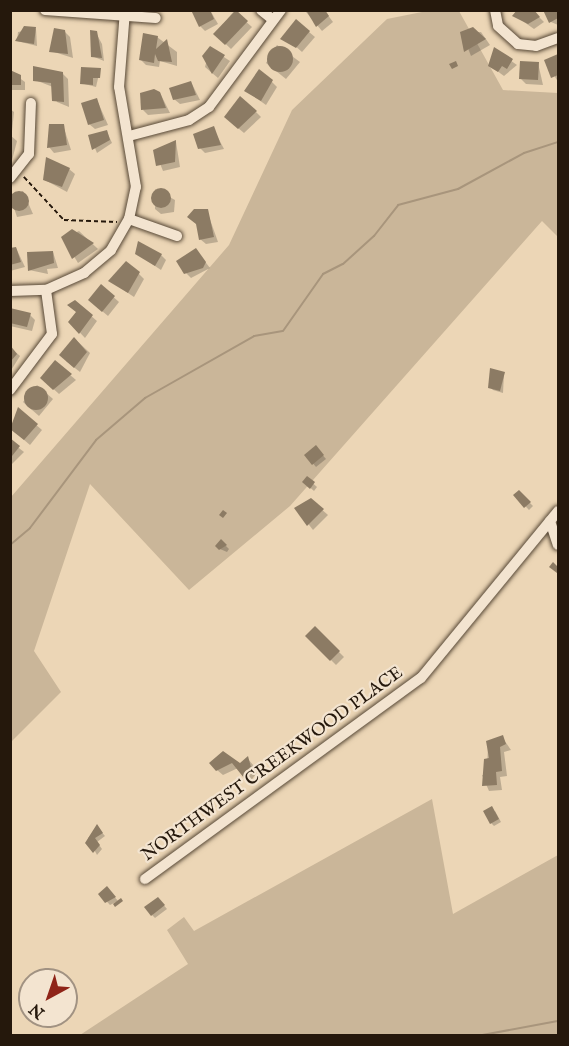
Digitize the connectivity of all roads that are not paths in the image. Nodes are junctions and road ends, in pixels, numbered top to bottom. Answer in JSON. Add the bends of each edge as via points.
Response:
{"nodes":[{"id":1,"x":45,"y":10,"type":"edge"},
{"id":2,"x":261,"y":10,"type":"edge"},
{"id":3,"x":281,"y":10,"type":"edge"},
{"id":4,"x":495,"y":10,"type":"edge"},
{"id":5,"x":124,"y":13,"type":"edge"},
{"id":6,"x":156,"y":18,"type":"dead end"},
{"id":7,"x":272,"y":19,"type":"junction"},
{"id":8,"x":558,"y":38,"type":"edge"},
{"id":9,"x":31,"y":103,"type":"dead end"},
{"id":10,"x":129,"y":136,"type":"junction"},
{"id":11,"x":15,"y":175,"type":"edge"},
{"id":12,"x":128,"y":221,"type":"junction"},
{"id":13,"x":177,"y":236,"type":"dead end"},
{"id":14,"x":46,"y":290,"type":"junction"},
{"id":15,"x":10,"y":291,"type":"edge"},
{"id":16,"x":10,"y":390,"type":"edge"},
{"id":17,"x":558,"y":511,"type":"edge"},
{"id":18,"x":550,"y":521,"type":"junction"},
{"id":19,"x":558,"y":545,"type":"edge"},
{"id":20,"x":145,"y":879,"type":"dead end"}],
"edges":[{"from":1,"to":5,"type":"street"},
{"from":2,"to":7,"type":"street"},
{"from":3,"to":7,"type":"street"},
{"from":4,"to":8,"type":"street","via":[[498,26],[518,44],[536,46]]},
{"from":5,"to":6,"type":"street"},
{"from":5,"to":10,"type":"street","via":[[119,87]]},
{"from":7,"to":10,"type":"street","via":[[209,107],[189,120]]},
{"from":9,"to":11,"type":"street","via":[[29,154]]},
{"from":10,"to":12,"type":"street","via":[[136,187]]},
{"from":12,"to":13,"type":"street"},
{"from":12,"to":14,"type":"street","via":[[93,267]]},
{"from":14,"to":15,"type":"street"},
{"from":14,"to":16,"type":"street","via":[[52,334]]},
{"from":17,"to":18,"type":"street","name":"NORTHWEST CREEKWOOD PLACE"},
{"from":18,"to":19,"type":"street"},
{"from":18,"to":20,"type":"street","name":"NORTHWEST CREEKWOOD PLACE","via":[[421,678]]}]}
